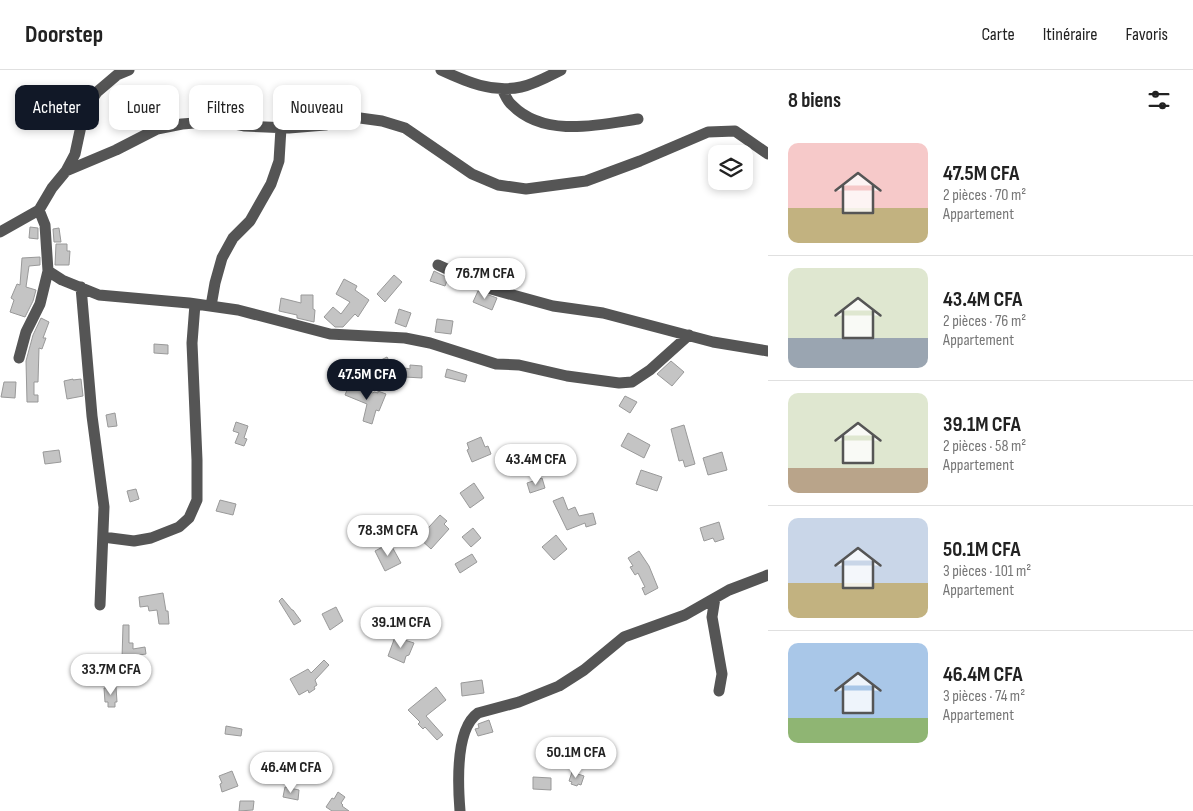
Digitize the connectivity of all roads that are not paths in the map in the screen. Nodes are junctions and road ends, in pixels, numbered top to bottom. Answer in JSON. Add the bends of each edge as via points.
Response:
{"nodes":[{"id":1,"x":129,"y":70,"type":"edge"},
{"id":2,"x":441,"y":70,"type":"edge"},
{"id":3,"x":561,"y":70,"type":"edge"},
{"id":4,"x":502,"y":89,"type":"junction"},
{"id":5,"x":361,"y":118,"type":"edge"},
{"id":6,"x":638,"y":119,"type":"dead end"},
{"id":7,"x":273,"y":128,"type":"edge"},
{"id":8,"x":281,"y":130,"type":"edge"},
{"id":9,"x":768,"y":154,"type":"edge"},
{"id":10,"x":66,"y":171,"type":"junction"},
{"id":11,"x":39,"y":210,"type":"junction"},
{"id":12,"x":0,"y":232,"type":"edge"},
{"id":13,"x":438,"y":265,"type":"dead end"},
{"id":14,"x":48,"y":271,"type":"junction"},
{"id":15,"x":81,"y":287,"type":"junction"},
{"id":16,"x":195,"y":304,"type":"junction"},
{"id":17,"x":211,"y":306,"type":"junction"},
{"id":18,"x":689,"y":335,"type":"junction"},
{"id":19,"x":768,"y":351,"type":"edge"},
{"id":20,"x":19,"y":358,"type":"dead end"},
{"id":21,"x":103,"y":536,"type":"junction"},
{"id":22,"x":768,"y":575,"type":"edge"},
{"id":23,"x":715,"y":598,"type":"junction"},
{"id":24,"x":100,"y":604,"type":"dead end"},
{"id":25,"x":719,"y":691,"type":"dead end"},
{"id":26,"x":460,"y":811,"type":"edge"}],
"edges":[{"from":1,"to":10,"type":"street","via":[[117,75],[97,92],[84,112],[75,154]]},
{"from":2,"to":4,"type":"street","via":[[484,88]]},
{"from":3,"to":4,"type":"street","via":[[522,87]]},
{"from":4,"to":6,"type":"street","via":[[510,104],[537,121],[586,127]]},
{"from":5,"to":9,"type":"street","via":[[405,128],[472,174],[498,185],[526,189],[586,181],[708,132],[735,131]]},
{"from":7,"to":10,"type":"street","via":[[220,121],[182,124],[157,130]]},
{"from":8,"to":17,"type":"street","via":[[279,161],[271,184],[250,221],[233,238],[222,258]]},
{"from":10,"to":11,"type":"street"},
{"from":11,"to":12,"type":"street"},
{"from":11,"to":14,"type":"street","via":[[45,225]]},
{"from":13,"to":18,"type":"street","via":[[491,289],[553,306],[603,313]]},
{"from":14,"to":15,"type":"street"},
{"from":14,"to":20,"type":"street","via":[[40,304],[26,332]]},
{"from":15,"to":16,"type":"street","via":[[99,295]]},
{"from":15,"to":21,"type":"street","via":[[104,507]]},
{"from":16,"to":17,"type":"street"},
{"from":16,"to":21,"type":"street","via":[[192,343],[198,460],[196,500],[189,518],[179,527],[151,538],[134,541]]},
{"from":17,"to":18,"type":"street","via":[[330,334],[405,338],[496,364],[619,383],[632,382],[650,370]]},
{"from":18,"to":19,"type":"street"},
{"from":21,"to":24,"type":"street"},
{"from":22,"to":23,"type":"street"},
{"from":23,"to":25,"type":"street","via":[[712,617],[722,674]]},
{"from":23,"to":26,"type":"street","via":[[685,615],[624,637],[610,651],[559,686],[472,717],[466,726],[459,765]]}]}
